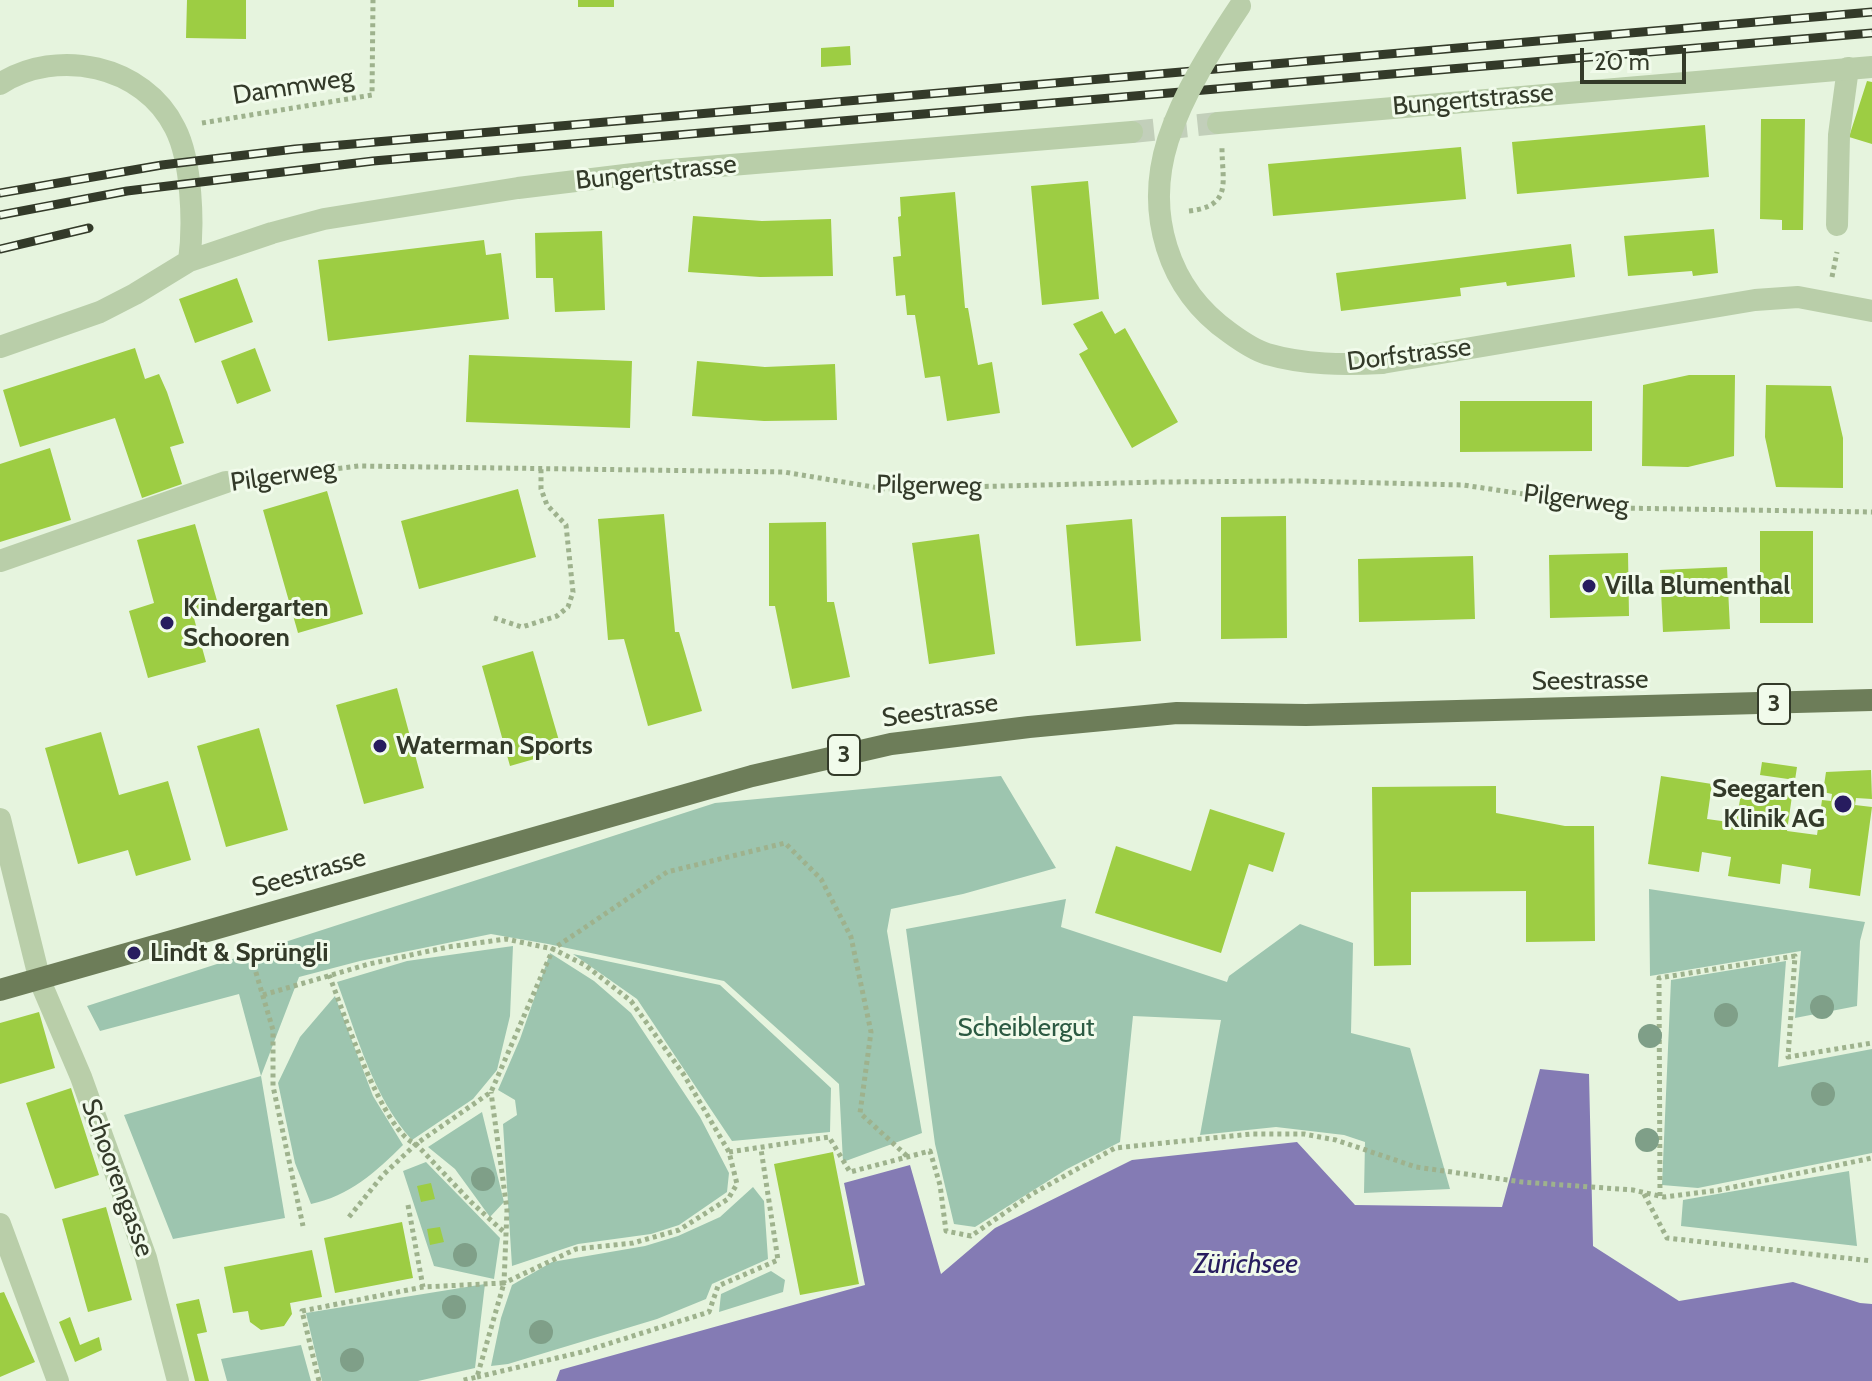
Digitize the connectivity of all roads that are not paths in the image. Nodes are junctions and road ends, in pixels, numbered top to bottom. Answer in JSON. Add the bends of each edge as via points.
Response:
{"nodes":[{"id":1,"x":1242,"y":3,"type":"edge"},
{"id":2,"x":1872,"y":67,"type":"edge"},
{"id":3,"x":1848,"y":68,"type":"junction"},
{"id":4,"x":0,"y":84,"type":"edge"},
{"id":5,"x":1218,"y":123,"type":"tunnel mouth"},
{"id":6,"x":1132,"y":132,"type":"tunnel mouth"},
{"id":7,"x":1837,"y":225,"type":"dead end"},
{"id":8,"x":189,"y":261,"type":"junction"},
{"id":9,"x":1872,"y":311,"type":"edge"},
{"id":10,"x":0,"y":347,"type":"edge"},
{"id":11,"x":226,"y":482,"type":"road end"},
{"id":12,"x":0,"y":561,"type":"edge"},
{"id":13,"x":1872,"y":700,"type":"edge"},
{"id":14,"x":0,"y":819,"type":"edge"},
{"id":15,"x":40,"y":981,"type":"junction"},
{"id":16,"x":0,"y":990,"type":"edge"},
{"id":17,"x":0,"y":1224,"type":"edge"},
{"id":18,"x":8,"y":1269,"type":"edge"},
{"id":19,"x":58,"y":1381,"type":"edge"},
{"id":20,"x":178,"y":1381,"type":"edge"}],
"edges":[{"from":1,"to":9,"type":"street","name":"Dorfstrasse","bridge":true,"via":[[1193,82],[1168,140],[1159,214],[1175,271],[1197,305],[1216,324],[1265,353],[1316,363],[1382,363],[1798,297]]},
{"from":2,"to":3,"type":"street","name":"Bungertstrasse"},
{"from":3,"to":5,"type":"street","name":"Bungertstrasse"},
{"from":3,"to":7,"type":"street","via":[[1839,135]]},
{"from":4,"to":8,"type":"street","via":[[21,73],[63,64],[108,72],[155,102],[175,127],[191,198]]},
{"from":6,"to":8,"type":"street","name":"Bungertstrasse","via":[[658,171],[504,190],[324,219]]},
{"from":8,"to":10,"type":"street","name":"Bungertstrasse","via":[[100,312]]},
{"from":11,"to":12,"type":"street","name":"Pilgerweg"},
{"from":13,"to":15,"type":"main road","name":"Seestrasse","number":"3","via":[[1306,715],[1177,713],[891,744],[752,776]]},
{"from":14,"to":15,"type":"street","name":"Schoorengasse"},
{"from":15,"to":16,"type":"main road","name":"Seestrasse","number":"3"},
{"from":15,"to":20,"type":"street","name":"Schoorengasse","via":[[146,1258]]},
{"from":17,"to":18,"type":"street"},
{"from":18,"to":19,"type":"street"}]}
